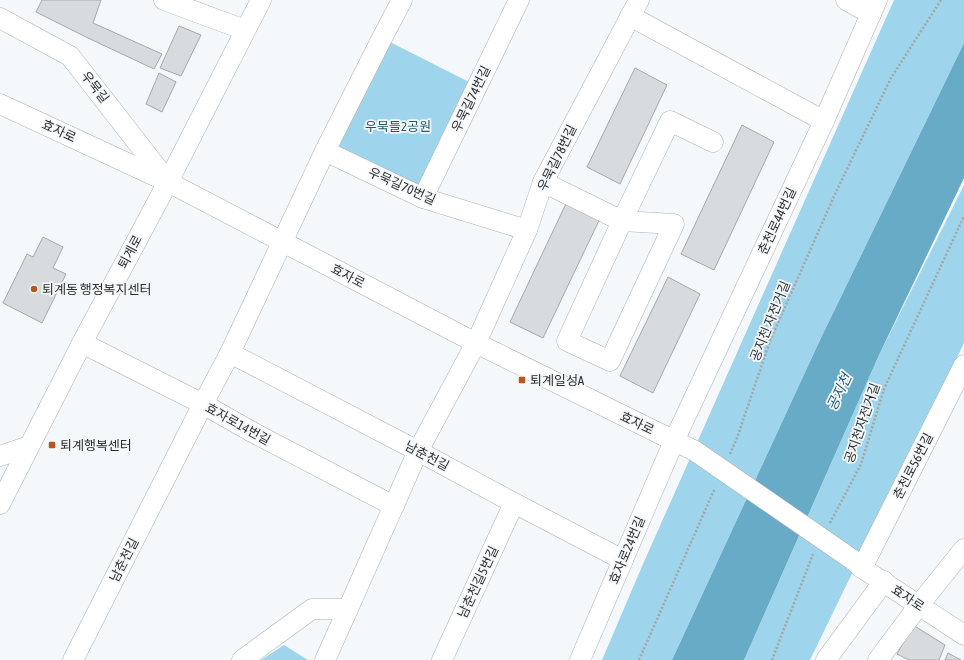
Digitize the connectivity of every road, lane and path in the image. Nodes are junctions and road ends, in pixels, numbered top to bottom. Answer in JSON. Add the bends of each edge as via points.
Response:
{"nodes":[{"id":1,"x":164,"y":0,"type":"edge"},
{"id":2,"x":261,"y":0,"type":"edge"},
{"id":3,"x":402,"y":0,"type":"edge"},
{"id":4,"x":519,"y":0,"type":"edge"},
{"id":5,"x":846,"y":0,"type":"edge"},
{"id":6,"x":941,"y":0,"type":"edge"},
{"id":7,"x":874,"y":7,"type":"edge"},
{"id":8,"x":634,"y":8,"type":"edge"},
{"id":9,"x":0,"y":18,"type":"edge"},
{"id":10,"x":245,"y":30,"type":"junction"},
{"id":11,"x":0,"y":104,"type":"edge"},
{"id":12,"x":824,"y":121,"type":"junction"},
{"id":13,"x":713,"y":142,"type":"dead end"},
{"id":14,"x":325,"y":151,"type":"junction"},
{"id":15,"x":168,"y":182,"type":"junction"},
{"id":16,"x":543,"y":182,"type":"junction"},
{"id":17,"x":423,"y":198,"type":"junction"},
{"id":18,"x":964,"y":216,"type":"edge"},
{"id":19,"x":622,"y":221,"type":"junction"},
{"id":20,"x":526,"y":230,"type":"junction"},
{"id":21,"x":283,"y":242,"type":"junction"},
{"id":22,"x":476,"y":343,"type":"junction"},
{"id":23,"x":82,"y":344,"type":"junction"},
{"id":24,"x":230,"y":353,"type":"junction"},
{"id":25,"x":964,"y":365,"type":"edge"},
{"id":26,"x":203,"y":404,"type":"junction"},
{"id":27,"x":674,"y":441,"type":"junction"},
{"id":28,"x":29,"y":446,"type":"junction"},
{"id":29,"x":418,"y":451,"type":"junction"},
{"id":30,"x":0,"y":456,"type":"edge"},
{"id":31,"x":728,"y":460,"type":"dead end"},
{"id":32,"x":715,"y":488,"type":"dead end"},
{"id":33,"x":514,"y":503,"type":"junction"},
{"id":34,"x":0,"y":504,"type":"edge"},
{"id":35,"x":394,"y":506,"type":"junction"},
{"id":36,"x":829,"y":525,"type":"dead end"},
{"id":37,"x":964,"y":549,"type":"edge"},
{"id":38,"x":814,"y":553,"type":"dead end"},
{"id":39,"x":623,"y":560,"type":"junction"},
{"id":40,"x":858,"y":564,"type":"junction"},
{"id":41,"x":884,"y":581,"type":"junction"},
{"id":42,"x":919,"y":605,"type":"junction"},
{"id":43,"x":348,"y":609,"type":"junction"},
{"id":44,"x":964,"y":635,"type":"edge"},
{"id":45,"x":76,"y":659,"type":"edge"},
{"id":46,"x":242,"y":660,"type":"edge"},
{"id":47,"x":325,"y":660,"type":"edge"},
{"id":48,"x":442,"y":660,"type":"edge"},
{"id":49,"x":580,"y":660,"type":"edge"},
{"id":50,"x":639,"y":660,"type":"edge"},
{"id":51,"x":772,"y":660,"type":"edge"},
{"id":52,"x":826,"y":660,"type":"edge"},
{"id":53,"x":878,"y":660,"type":"edge"}],
"edges":[{"from":1,"to":10,"type":"street"},
{"from":2,"to":10,"type":"street","name":"퇴계로"},
{"from":3,"to":14,"type":"street"},
{"from":4,"to":17,"type":"street","name":"우묵길74번길"},
{"from":5,"to":7,"type":"street"},
{"from":6,"to":31,"type":"path","name":"공지천 자전거길","via":[[891,78],[835,194],[770,341]]},
{"from":7,"to":12,"type":"street","name":"춘천로44번길"},
{"from":8,"to":12,"type":"street"},
{"from":8,"to":16,"type":"street","name":"우묵길78번길"},
{"from":9,"to":15,"type":"street","name":"우묵길","via":[[70,56]]},
{"from":10,"to":15,"type":"street","name":"퇴계로"},
{"from":11,"to":15,"type":"street","name":"효자로"},
{"from":12,"to":27,"type":"street","name":"춘천로44번길"},
{"from":13,"to":19,"type":"street","via":[[670,121]]},
{"from":14,"to":17,"type":"street","name":"우묵길70번길"},
{"from":14,"to":21,"type":"street"},
{"from":15,"to":21,"type":"street","name":"효자로"},
{"from":15,"to":23,"type":"street","name":"퇴계로"},
{"from":16,"to":19,"type":"street"},
{"from":16,"to":20,"type":"street","name":"우묵길78번길"},
{"from":17,"to":20,"type":"street","name":"우묵길70번길"},
{"from":18,"to":36,"type":"path","name":"공지천자전거길","via":[[884,389],[861,464]]},
{"from":19,"to":19,"type":"street","via":[[674,224],[610,361],[567,341]]},
{"from":20,"to":22,"type":"street","name":"우묵길78번길"},
{"from":21,"to":22,"type":"street","name":"효자로"},
{"from":21,"to":24,"type":"street","name":"남춘천길"},
{"from":22,"to":27,"type":"street","name":"효자로"},
{"from":22,"to":29,"type":"street"},
{"from":23,"to":26,"type":"street","name":"효자로14번길"},
{"from":23,"to":28,"type":"street","name":"퇴계로"},
{"from":24,"to":26,"type":"street","name":"남춘천길"},
{"from":24,"to":29,"type":"street","name":"남춘천길"},
{"from":25,"to":40,"type":"street","name":"춘천로56번길"},
{"from":26,"to":35,"type":"street","name":"효자로14번길"},
{"from":26,"to":45,"type":"street","name":"남춘천길"},
{"from":27,"to":39,"type":"street","name":"효자로24번길"},
{"from":27,"to":40,"type":"street","name":"효자로","bridge":true,"via":[[695,451]]},
{"from":28,"to":30,"type":"street"},
{"from":28,"to":34,"type":"street","name":"퇴계로"},
{"from":29,"to":33,"type":"street","name":"남춘천길"},
{"from":29,"to":35,"type":"street"},
{"from":32,"to":50,"type":"path"},
{"from":33,"to":39,"type":"street","name":"남춘천길"},
{"from":33,"to":48,"type":"street","name":"남춘천길5번길"},
{"from":35,"to":43,"type":"street"},
{"from":37,"to":42,"type":"street"},
{"from":38,"to":51,"type":"path"},
{"from":39,"to":49,"type":"street","name":"효자로24번길"},
{"from":40,"to":41,"type":"street","name":"효자로"},
{"from":41,"to":42,"type":"street","name":"효자로"},
{"from":41,"to":52,"type":"street"},
{"from":42,"to":44,"type":"street","name":"효자로"},
{"from":42,"to":53,"type":"street"},
{"from":43,"to":46,"type":"street","via":[[312,609]]},
{"from":43,"to":47,"type":"street"}]}
